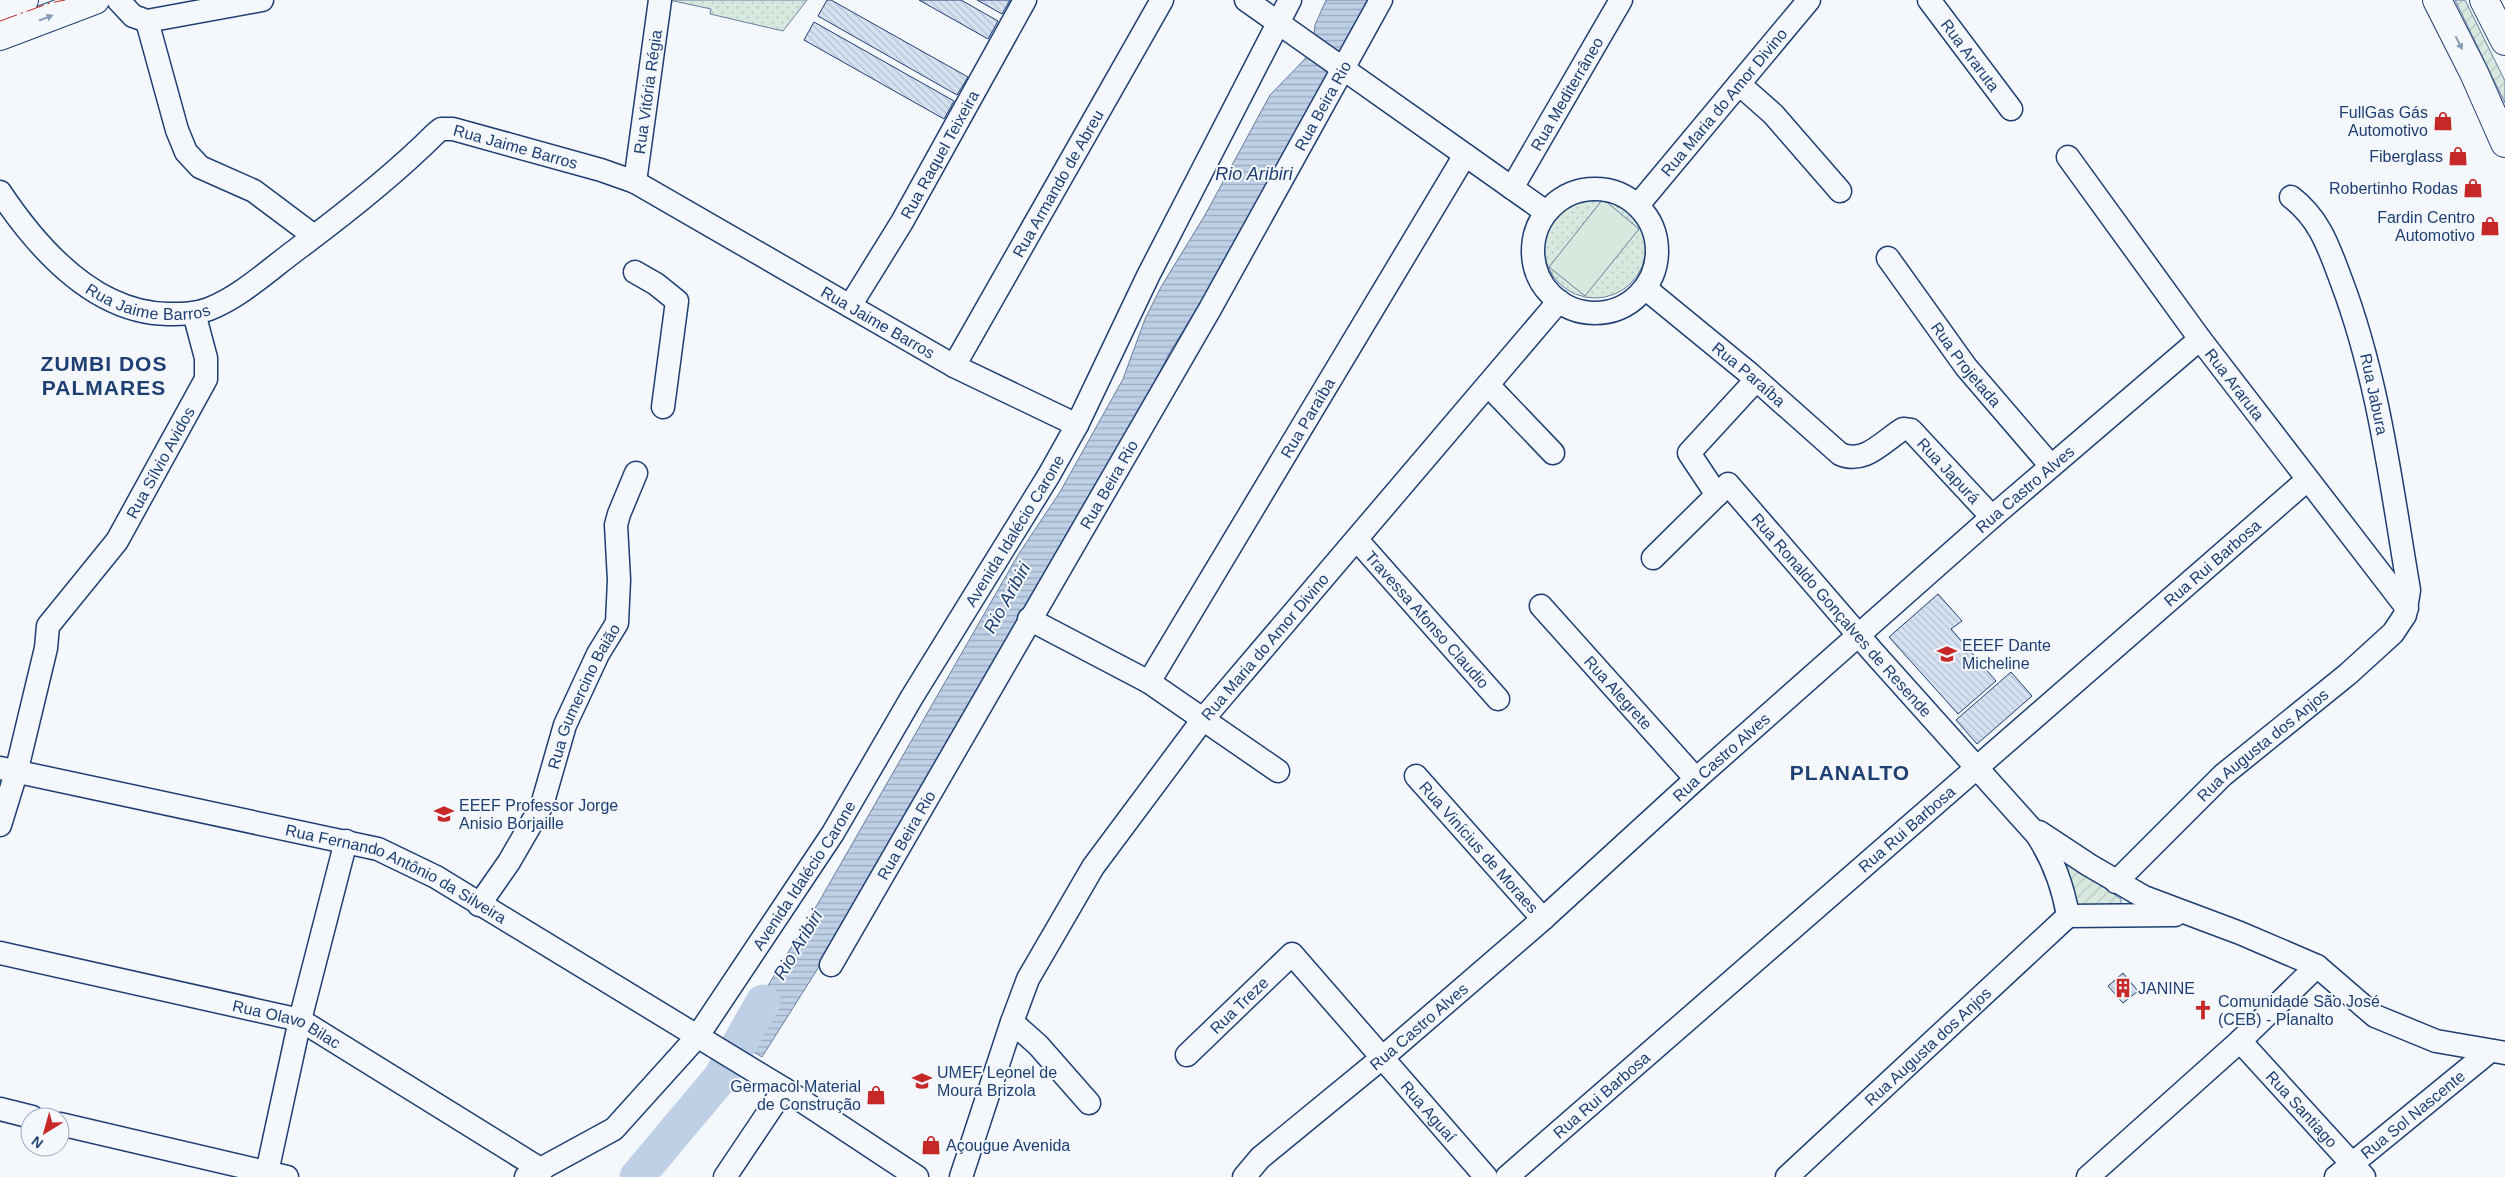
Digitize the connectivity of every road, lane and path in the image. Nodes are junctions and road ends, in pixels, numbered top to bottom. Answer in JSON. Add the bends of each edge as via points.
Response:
{"nodes":[{"id":1,"x":24,"y":0,"type":"edge"},
{"id":2,"x":95,"y":0,"type":"edge"},
{"id":3,"x":118,"y":0,"type":"edge"},
{"id":4,"x":262,"y":0,"type":"edge"},
{"id":5,"x":660,"y":0,"type":"edge"},
{"id":6,"x":1026,"y":0,"type":"edge"},
{"id":7,"x":1162,"y":0,"type":"edge"},
{"id":8,"x":1246,"y":0,"type":"edge"},
{"id":9,"x":1290,"y":0,"type":"edge"},
{"id":10,"x":1381,"y":0,"type":"edge"},
{"id":11,"x":1621,"y":0,"type":"edge"},
{"id":12,"x":1809,"y":0,"type":"edge"},
{"id":13,"x":1929,"y":0,"type":"edge"},
{"id":14,"x":2436,"y":0,"type":"edge"},
{"id":15,"x":2484,"y":0,"type":"edge"},
{"id":16,"x":0,"y":9,"type":"edge"},
{"id":17,"x":146,"y":21,"type":"junction"},
{"id":18,"x":1278,"y":22,"type":"junction"},
{"id":19,"x":0,"y":36,"type":"edge"},
{"id":20,"x":2505,"y":41,"type":"edge"},
{"id":21,"x":1342,"y":68,"type":"junction"},
{"id":22,"x":1739,"y":84,"type":"junction"},
{"id":23,"x":2011,"y":109,"type":"dead end"},
{"id":24,"x":2505,"y":143,"type":"edge"},
{"id":25,"x":1465,"y":155,"type":"junction"},
{"id":26,"x":2068,"y":156,"type":"dead end"},
{"id":27,"x":635,"y":182,"type":"junction"},
{"id":28,"x":1512,"y":188,"type":"junction"},
{"id":29,"x":1840,"y":191,"type":"dead end"},
{"id":30,"x":0,"y":192,"type":"edge"},
{"id":31,"x":2291,"y":197,"type":"dead end"},
{"id":32,"x":1638,"y":205,"type":"junction"},
{"id":33,"x":1546,"y":212,"type":"junction"},
{"id":34,"x":314,"y":236,"type":"junction"},
{"id":35,"x":1888,"y":258,"type":"dead end"},
{"id":36,"x":635,"y":272,"type":"dead end"},
{"id":37,"x":1645,"y":288,"type":"junction"},
{"id":38,"x":1559,"y":301,"type":"junction"},
{"id":39,"x":850,"y":306,"type":"junction"},
{"id":40,"x":194,"y":313,"type":"junction"},
{"id":41,"x":2200,"y":339,"type":"junction"},
{"id":42,"x":954,"y":366,"type":"junction"},
{"id":43,"x":1756,"y":380,"type":"junction"},
{"id":44,"x":1488,"y":385,"type":"junction"},
{"id":45,"x":663,"y":408,"type":"dead end"},
{"id":46,"x":1077,"y":425,"type":"junction"},
{"id":47,"x":1553,"y":453,"type":"dead end"},
{"id":48,"x":1852,"y":458,"type":"joint"},
{"id":49,"x":2051,"y":466,"type":"junction"},
{"id":50,"x":636,"y":473,"type":"dead end"},
{"id":51,"x":2307,"y":480,"type":"junction"},
{"id":52,"x":1717,"y":495,"type":"junction"},
{"id":53,"x":1992,"y":517,"type":"junction"},
{"id":54,"x":1357,"y":540,"type":"junction"},
{"id":55,"x":1653,"y":558,"type":"dead end"},
{"id":56,"x":1541,"y":606,"type":"dead end"},
{"id":57,"x":2407,"y":608,"type":"junction"},
{"id":58,"x":1029,"y":619,"type":"junction"},
{"id":59,"x":1859,"y":636,"type":"junction"},
{"id":60,"x":1149,"y":682,"type":"junction"},
{"id":61,"x":1498,"y":699,"type":"dead end"},
{"id":62,"x":1204,"y":718,"type":"junction"},
{"id":63,"x":1975,"y":768,"type":"junction"},
{"id":64,"x":8,"y":771,"type":"edge"},
{"id":65,"x":1278,"y":771,"type":"dead end"},
{"id":66,"x":1416,"y":776,"type":"dead end"},
{"id":67,"x":1696,"y":779,"type":"junction"},
{"id":68,"x":0,"y":824,"type":"edge"},
{"id":69,"x":346,"y":841,"type":"junction"},
{"id":70,"x":2062,"y":858,"type":"junction"},
{"id":71,"x":2116,"y":882,"type":"junction"},
{"id":72,"x":2136,"y":892,"type":"junction"},
{"id":73,"x":479,"y":905,"type":"junction"},
{"id":74,"x":2123,"y":914,"type":"junction"},
{"id":75,"x":2068,"y":916,"type":"junction"},
{"id":76,"x":1543,"y":919,"type":"junction"},
{"id":77,"x":2204,"y":920,"type":"junction"},
{"id":78,"x":0,"y":953,"type":"edge"},
{"id":79,"x":1292,"y":954,"type":"joint"},
{"id":80,"x":831,"y":965,"type":"dead end"},
{"id":81,"x":2317,"y":966,"type":"junction"},
{"id":82,"x":300,"y":1020,"type":"junction"},
{"id":83,"x":1012,"y":1022,"type":"junction"},
{"id":84,"x":697,"y":1037,"type":"junction"},
{"id":85,"x":2240,"y":1042,"type":"junction"},
{"id":86,"x":2497,"y":1052,"type":"edge"},
{"id":87,"x":1187,"y":1055,"type":"dead end"},
{"id":88,"x":1382,"y":1058,"type":"junction"},
{"id":89,"x":784,"y":1089,"type":"junction"},
{"id":90,"x":1089,"y":1103,"type":"dead end"},
{"id":91,"x":0,"y":1110,"type":"edge"},
{"id":92,"x":20,"y":1114,"type":"edge"},
{"id":93,"x":70,"y":1126,"type":"edge"},
{"id":94,"x":2351,"y":1172,"type":"edge"},
{"id":95,"x":534,"y":1174,"type":"edge"},
{"id":96,"x":273,"y":1175,"type":"edge"},
{"id":97,"x":725,"y":1177,"type":"edge"},
{"id":98,"x":917,"y":1177,"type":"edge"},
{"id":99,"x":961,"y":1177,"type":"edge"},
{"id":100,"x":1244,"y":1177,"type":"edge"},
{"id":101,"x":1486,"y":1177,"type":"edge"},
{"id":102,"x":1507,"y":1177,"type":"edge"},
{"id":103,"x":1787,"y":1177,"type":"edge"},
{"id":104,"x":2088,"y":1177,"type":"edge"}],
"edges":[{"from":1,"to":16,"type":"main road"},
{"from":19,"to":2,"type":"main road","one_way":true},
{"from":3,"to":17,"type":"street","via":[[132,16]]},
{"from":4,"to":17,"type":"street"},
{"from":5,"to":27,"type":"street","name":"Rua Vitória Régia"},
{"from":6,"to":39,"type":"street","name":"Rua Raquel Teixeira","via":[[902,222]]},
{"from":7,"to":42,"type":"street","name":"Rua Armando de Abreu"},
{"from":8,"to":18,"type":"street"},
{"from":9,"to":18,"type":"street","name":"Avenida Idalécio Carone"},
{"from":10,"to":21,"type":"street","name":"Rua Beira Rio"},
{"from":11,"to":28,"type":"street","name":"Rua Mediterrâneo"},
{"from":12,"to":22,"type":"street","name":"Rua Maria do Amor Divino"},
{"from":13,"to":23,"type":"street","name":"Rua Araruta"},
{"from":14,"to":24,"type":"main road","one_way":true,"via":[[2474,73]]},
{"from":15,"to":20,"type":"main road"},
{"from":17,"to":34,"type":"street","via":[[186,152],[200,167],[254,191]]},
{"from":18,"to":21,"type":"street"},
{"from":18,"to":46,"type":"street","name":"Avenida Idalécio Carone","via":[[1148,276]]},
{"from":21,"to":25,"type":"street"},
{"from":21,"to":58,"type":"street","name":"Rua Beira Rio","via":[[1210,309]]},
{"from":22,"to":29,"type":"street","via":[[1773,114]]},
{"from":22,"to":32,"type":"street","name":"Rua Maria do Amor Divino"},
{"from":25,"to":28,"type":"street"},
{"from":25,"to":60,"type":"street","name":"Rua Paraíba"},
{"from":26,"to":41,"type":"street","name":"Rua Araruta"},
{"from":27,"to":34,"type":"street","name":"Rua Jaime Barros","via":[[447,128],[436,133],[359,202]]},
{"from":27,"to":39,"type":"street","name":"Rua Jaime Barros"},
{"from":28,"to":33,"type":"street"},
{"from":30,"to":40,"type":"street","name":"Rua Jaime Barros","via":[[43,248],[109,300],[162,314]]},
{"from":31,"to":57,"type":"street","name":"Rua Jabura","via":[[2321,230],[2355,316],[2369,362],[2409,590]]},
{"from":32,"to":33,"type":"street","via":[[1619,193],[1596,188],[1563,197]]},
{"from":32,"to":37,"type":"street","via":[[1652,224],[1658,246],[1656,268]]},
{"from":33,"to":38,"type":"street","via":[[1535,234],[1534,259],[1542,282]]},
{"from":34,"to":40,"type":"street","name":"Rua Jaime Barros","via":[[240,291]]},
{"from":35,"to":49,"type":"street","name":"Rua Projetada","via":[[1966,367]]},
{"from":36,"to":45,"type":"street","via":[[677,301]]},
{"from":37,"to":38,"type":"street","via":[[1627,304],[1604,312],[1580,311]]},
{"from":37,"to":43,"type":"street","name":"Rua Paraíba"},
{"from":38,"to":44,"type":"street","name":"Rua Maria do Amor Divino"},
{"from":39,"to":42,"type":"street","name":"Rua Jaime Barros"},
{"from":40,"to":64,"type":"street","name":"Rua Sílvio Avidos","via":[[206,358],[206,379],[117,541],[48,626],[46,648]]},
{"from":41,"to":49,"type":"street","name":"Rua Castro Alves"},
{"from":41,"to":51,"type":"street","name":"Rua Araruta"},
{"from":42,"to":46,"type":"street","name":"Rua Jaime Barros"},
{"from":43,"to":48,"type":"street","name":"Rua Paraíba","via":[[1835,451]]},
{"from":43,"to":52,"type":"street","via":[[1689,453]]},
{"from":44,"to":47,"type":"street"},
{"from":44,"to":54,"type":"street","name":"Rua Maria do Amor Divino"},
{"from":46,"to":84,"type":"street","name":"Avenida Idalécio Carone","via":[[833,833]]},
{"from":48,"to":53,"type":"street","name":"Rua Japurá","via":[[1866,455],[1903,429],[1911,430]]},
{"from":49,"to":53,"type":"street","name":"Rua Castro Alves"},
{"from":50,"to":73,"type":"street","name":"Rua Gumercino Baião","via":[[616,525],[617,623],[598,654],[565,725],[542,805]]},
{"from":51,"to":57,"type":"street","name":"Rua Araruta"},
{"from":51,"to":63,"type":"street","name":"Rua Rui Barbosa"},
{"from":52,"to":55,"type":"street"},
{"from":52,"to":59,"type":"street","name":"Rua Ronaldo Gonçalves de Resende","via":[[1728,484]]},
{"from":53,"to":59,"type":"street","name":"Rua Castro Alves"},
{"from":54,"to":61,"type":"street","name":"Travessa Afonso Claudio"},
{"from":54,"to":62,"type":"street","name":"Rua Maria do Amor Divino"},
{"from":56,"to":67,"type":"street","name":"Rua Alegrete"},
{"from":57,"to":71,"type":"street","name":"Rua Augusta dos Anjos","via":[[2393,633],[2224,775]]},
{"from":58,"to":60,"type":"street"},
{"from":58,"to":80,"type":"street","name":"Rua Beira Rio"},
{"from":59,"to":63,"type":"street","name":"Rua Ronaldo Gonçalves de Resende"},
{"from":59,"to":67,"type":"street","name":"Rua Castro Alves"},
{"from":60,"to":62,"type":"street"},
{"from":62,"to":65,"type":"street"},
{"from":62,"to":83,"type":"street","name":"Rua Maria do Amor Divino","via":[[1094,867],[1028,979]]},
{"from":63,"to":70,"type":"street","name":"Rua Ronaldo Gonçalves de Resende"},
{"from":63,"to":102,"type":"street","name":"Rua Rui Barbosa"},
{"from":64,"to":68,"type":"street","name":"Rua Sílvio Avidos"},
{"from":64,"to":69,"type":"street","name":"Rua Fernando Antônio da Silveira"},
{"from":66,"to":76,"type":"street","name":"Rua Vinícius de Moraes"},
{"from":67,"to":76,"type":"street","name":"Rua Castro Alves"},
{"from":69,"to":73,"type":"street","name":"Rua Fernando Antônio da Silveira","via":[[378,849],[406,861]]},
{"from":69,"to":82,"type":"street"},
{"from":70,"to":71,"type":"street","name":"Rua Ronaldo Gonçalves de Resende"},
{"from":70,"to":75,"type":"street","name":"Rua Ronaldo Gonçalves de Resende","via":[[2061,881]]},
{"from":71,"to":72,"type":"street","name":"Rua Ronaldo Gonçalves de Resende"},
{"from":72,"to":74,"type":"street","via":[[2136,906],[2128,914]]},
{"from":72,"to":77,"type":"street","name":"Rua Ronaldo Gonçalves de Resende"},
{"from":73,"to":84,"type":"street","name":"Rua Fernando Antônio da Silveira"},
{"from":74,"to":75,"type":"street","name":"Rua Ronaldo Gonçalves de Resende"},
{"from":74,"to":77,"type":"street","name":"Rua Ronaldo Gonçalves de Resende"},
{"from":75,"to":103,"type":"street","name":"Rua Augusta dos Anjos"},
{"from":76,"to":88,"type":"street","name":"Rua Castro Alves"},
{"from":77,"to":81,"type":"street","name":"Rua Ronaldo Gonçalves de Resende"},
{"from":78,"to":82,"type":"street","name":"Rua Olavo Bilac"},
{"from":79,"to":87,"type":"street","name":"Rua Treze"},
{"from":79,"to":88,"type":"street","name":"Rua Aguaí"},
{"from":81,"to":85,"type":"street"},
{"from":81,"to":86,"type":"street","name":"Rua Ronaldo Gonçalves de Resende","via":[[2375,1016],[2436,1041]]},
{"from":82,"to":95,"type":"street","name":"Rua Olavo Bilac"},
{"from":82,"to":96,"type":"street"},
{"from":83,"to":90,"type":"street","via":[[1038,1045]]},
{"from":83,"to":99,"type":"street","name":"Rua Maria do Amor Divino"},
{"from":84,"to":89,"type":"street","name":"Rua Fernando Antônio da Silveira"},
{"from":84,"to":95,"type":"street","name":"Avenida Idalécio Carone","via":[[614,1129]]},
{"from":85,"to":94,"type":"street","name":"Rua Santiago"},
{"from":85,"to":104,"type":"street"},
{"from":86,"to":94,"type":"street","name":"Rua Sol Nascente"},
{"from":88,"to":100,"type":"street","name":"Rua Castro Alves","via":[[1260,1158]]},
{"from":88,"to":101,"type":"street","name":"Rua Aguaí"},
{"from":89,"to":97,"type":"street"},
{"from":89,"to":98,"type":"street","name":"Rua Fernando Antônio da Silveira"},
{"from":91,"to":92,"type":"street"},
{"from":93,"to":96,"type":"street"}]}
